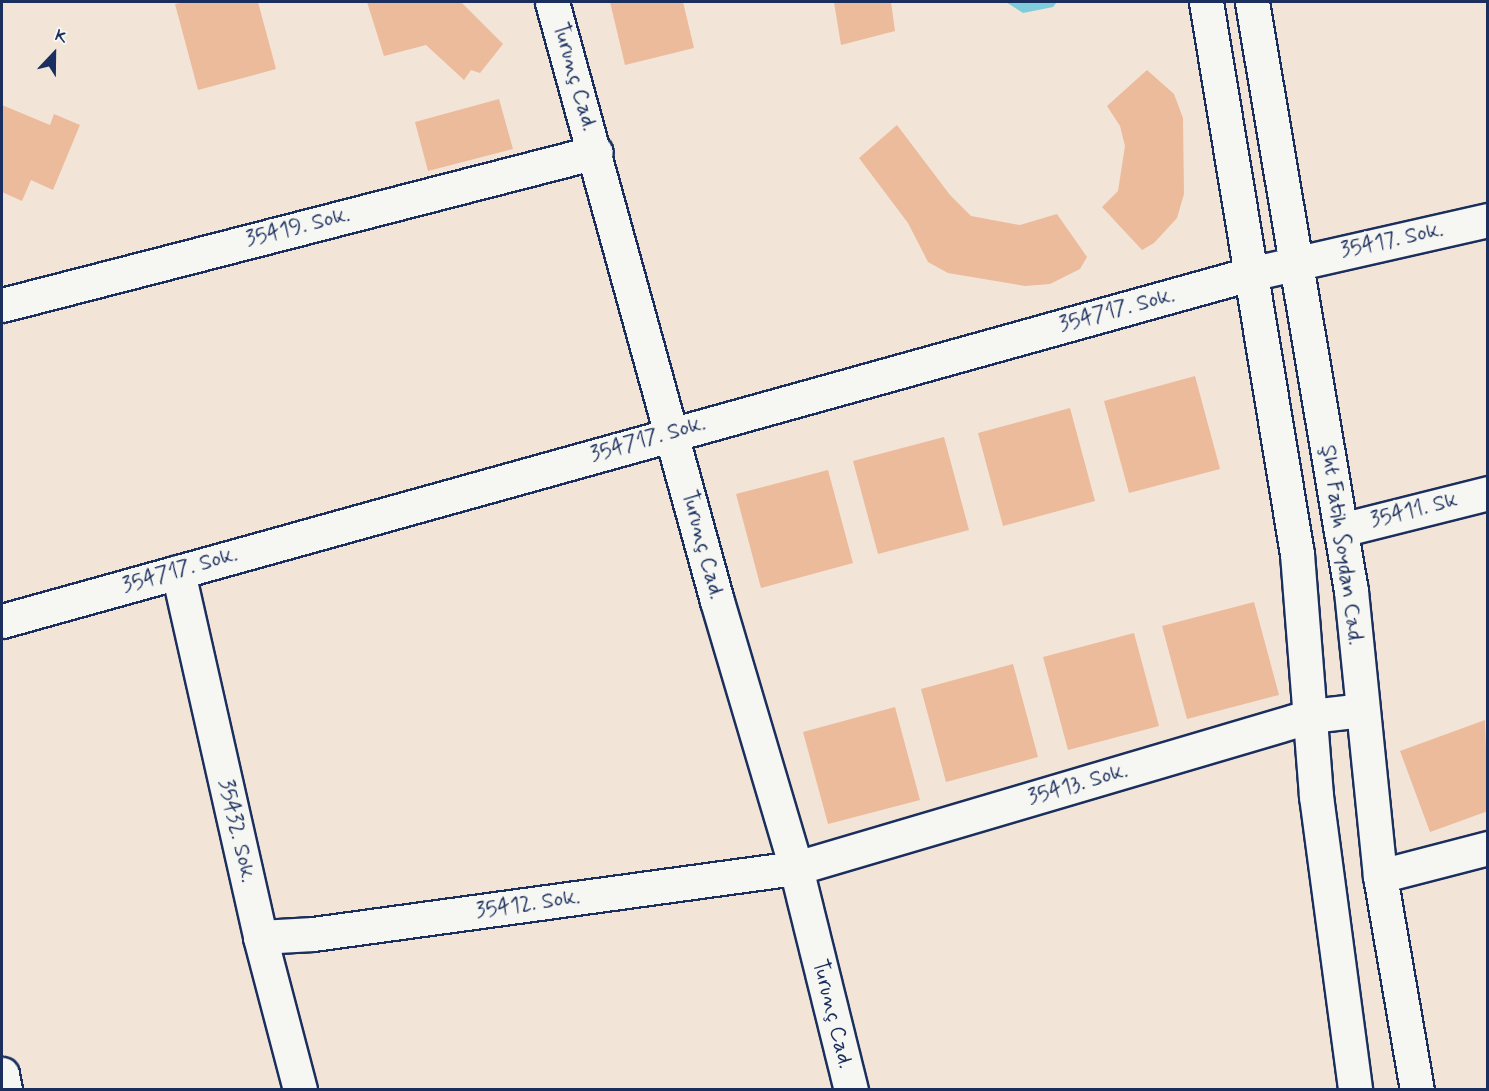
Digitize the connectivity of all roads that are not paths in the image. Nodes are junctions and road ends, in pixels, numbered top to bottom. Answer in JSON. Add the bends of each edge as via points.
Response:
{"nodes":[{"id":1,"x":552,"y":2,"type":"edge"},
{"id":2,"x":1206,"y":2,"type":"edge"},
{"id":3,"x":1252,"y":2,"type":"edge"},
{"id":4,"x":596,"y":152,"type":"junction"},
{"id":5,"x":1488,"y":220,"type":"edge"},
{"id":6,"x":1296,"y":261,"type":"junction"},
{"id":7,"x":1250,"y":274,"type":"junction"},
{"id":8,"x":2,"y":304,"type":"edge"},
{"id":9,"x":672,"y":434,"type":"junction"},
{"id":10,"x":1488,"y":493,"type":"edge"},
{"id":11,"x":1341,"y":530,"type":"junction"},
{"id":12,"x":177,"y":572,"type":"junction"},
{"id":13,"x":2,"y":621,"type":"edge"},
{"id":14,"x":1362,"y":710,"type":"junction"},
{"id":15,"x":1311,"y":716,"type":"junction"},
{"id":16,"x":1488,"y":848,"type":"edge"},
{"id":17,"x":796,"y":868,"type":"junction"},
{"id":18,"x":1380,"y":876,"type":"junction"},
{"id":19,"x":260,"y":937,"type":"junction"},
{"id":20,"x":2,"y":1074,"type":"edge"},
{"id":21,"x":5,"y":1089,"type":"edge"},
{"id":22,"x":300,"y":1089,"type":"edge"},
{"id":23,"x":851,"y":1089,"type":"edge"},
{"id":24,"x":1355,"y":1089,"type":"edge"},
{"id":25,"x":1417,"y":1089,"type":"edge"}],
"edges":[{"from":1,"to":4,"type":"street","name":"Turunç Cad."},
{"from":2,"to":7,"type":"street","name":"Şht Fatih Soydan Cad."},
{"from":3,"to":6,"type":"street","name":"Şht Fatih Soydan Cad."},
{"from":4,"to":8,"type":"street","name":"35419. Sok."},
{"from":4,"to":9,"type":"street","name":"Turunç Cad."},
{"from":5,"to":6,"type":"street","name":"35417. Sok."},
{"from":6,"to":7,"type":"street","name":"354717. Sok."},
{"from":6,"to":11,"type":"street","name":"Şht Fatih Soydan Cad."},
{"from":7,"to":9,"type":"street","name":"354717. Sok."},
{"from":7,"to":15,"type":"street","name":"Şht Fatih Soydan Cad.","via":[[1297,554]]},
{"from":9,"to":12,"type":"street","name":"354717. Sok."},
{"from":9,"to":17,"type":"street","name":"Turunç Cad."},
{"from":10,"to":11,"type":"street","name":"35411. Sk"},
{"from":11,"to":14,"type":"street","name":"Şht Fatih Soydan Cad."},
{"from":12,"to":13,"type":"street","name":"354717. Sok."},
{"from":12,"to":19,"type":"street","name":"35432. Sok."},
{"from":14,"to":15,"type":"street","name":"35413. Sok."},
{"from":14,"to":18,"type":"street","name":"Şht Fatih Soydan Cad."},
{"from":15,"to":17,"type":"street","name":"35413. Sok."},
{"from":15,"to":24,"type":"street","name":"Şht Fatih Soydan Cad.","via":[[1316,796]]},
{"from":16,"to":18,"type":"street"},
{"from":17,"to":19,"type":"street","name":"35412. Sok.","via":[[313,934]]},
{"from":17,"to":23,"type":"street","name":"Turunç Cad."},
{"from":18,"to":25,"type":"street","name":"Şht Fatih Soydan Cad."},
{"from":19,"to":22,"type":"street","name":"35432. Sok."},
{"from":20,"to":21,"type":"street"}]}
